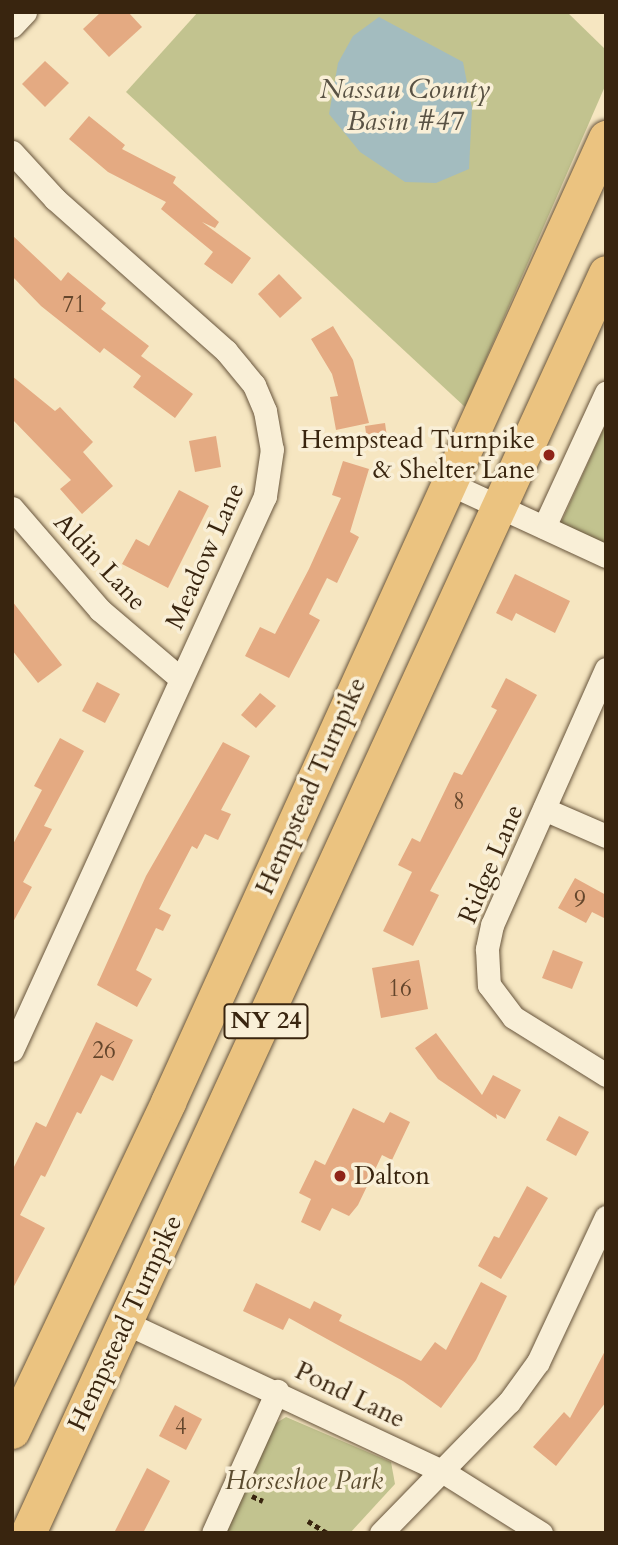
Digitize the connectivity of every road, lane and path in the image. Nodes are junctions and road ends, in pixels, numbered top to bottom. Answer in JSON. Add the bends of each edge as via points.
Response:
{"nodes":[{"id":1,"x":25,"y":12,"type":"edge"},
{"id":2,"x":12,"y":26,"type":"edge"},
{"id":3,"x":606,"y":138,"type":"edge"},
{"id":4,"x":12,"y":152,"type":"edge"},
{"id":5,"x":606,"y":273,"type":"edge"},
{"id":6,"x":606,"y":319,"type":"edge"},
{"id":7,"x":606,"y":393,"type":"edge"},
{"id":8,"x":541,"y":415,"type":"junction"},
{"id":9,"x":448,"y":483,"type":"junction"},
{"id":10,"x":498,"y":506,"type":"junction"},
{"id":11,"x":12,"y":509,"type":"edge"},
{"id":12,"x":544,"y":527,"type":"junction"},
{"id":13,"x":606,"y":556,"type":"edge"},
{"id":14,"x":606,"y":669,"type":"edge"},
{"id":15,"x":181,"y":679,"type":"junction"},
{"id":16,"x":544,"y":808,"type":"junction"},
{"id":17,"x":606,"y":836,"type":"edge"},
{"id":18,"x":12,"y":1049,"type":"edge"},
{"id":19,"x":606,"y":1075,"type":"edge"},
{"id":20,"x":606,"y":1217,"type":"edge"},
{"id":21,"x":126,"y":1323,"type":"junction"},
{"id":22,"x":277,"y":1391,"type":"junction"},
{"id":23,"x":12,"y":1432,"type":"edge"},
{"id":24,"x":442,"y":1471,"type":"junction"},
{"id":25,"x":308,"y":1521,"type":"dead end"},
{"id":26,"x":28,"y":1533,"type":"edge"},
{"id":27,"x":213,"y":1533,"type":"edge"},
{"id":28,"x":327,"y":1533,"type":"edge"},
{"id":29,"x":381,"y":1533,"type":"edge"},
{"id":30,"x":541,"y":1533,"type":"edge"}],
"edges":[{"from":1,"to":2,"type":"street"},
{"from":3,"to":9,"type":"main road","name":"Hempstead Turnpike","number":"NY 24"},
{"from":4,"to":15,"type":"street","name":"Meadow Lane","via":[[55,199],[226,351],[254,385],[265,411],[272,449],[265,496]]},
{"from":5,"to":8,"type":"main road","name":"Hempstead Turnpike","number":"NY 24"},
{"from":6,"to":8,"type":"main road"},
{"from":7,"to":12,"type":"street"},
{"from":8,"to":10,"type":"main road","name":"Hempstead Turnpike","number":"NY 24"},
{"from":9,"to":10,"type":"street"},
{"from":9,"to":23,"type":"main road","name":"Hempstead Turnpike","number":"NY 24","via":[[168,1102]]},
{"from":10,"to":12,"type":"street"},
{"from":10,"to":21,"type":"main road","name":"Hempstead Turnpike","number":"NY 24"},
{"from":11,"to":15,"type":"street","name":"Aldin Lane","via":[[100,610]]},
{"from":12,"to":13,"type":"street"},
{"from":14,"to":16,"type":"street","name":"Ridge Lane"},
{"from":15,"to":18,"type":"street","name":"Meadow Lane"},
{"from":16,"to":17,"type":"street"},
{"from":16,"to":19,"type":"street","name":"Ridge Lane","via":[[492,925],[487,949],[489,985],[513,1017]]},
{"from":20,"to":24,"type":"street","via":[[538,1362],[509,1402]]},
{"from":21,"to":22,"type":"street","name":"Pond Lane"},
{"from":21,"to":26,"type":"main road","name":"Hempstead Turnpike","number":"NY 24"},
{"from":22,"to":24,"type":"street","name":"Pond Lane"},
{"from":22,"to":27,"type":"street"},
{"from":24,"to":29,"type":"street"},
{"from":24,"to":30,"type":"street","name":"Pond Lane"},
{"from":25,"to":28,"type":"path"}]}
